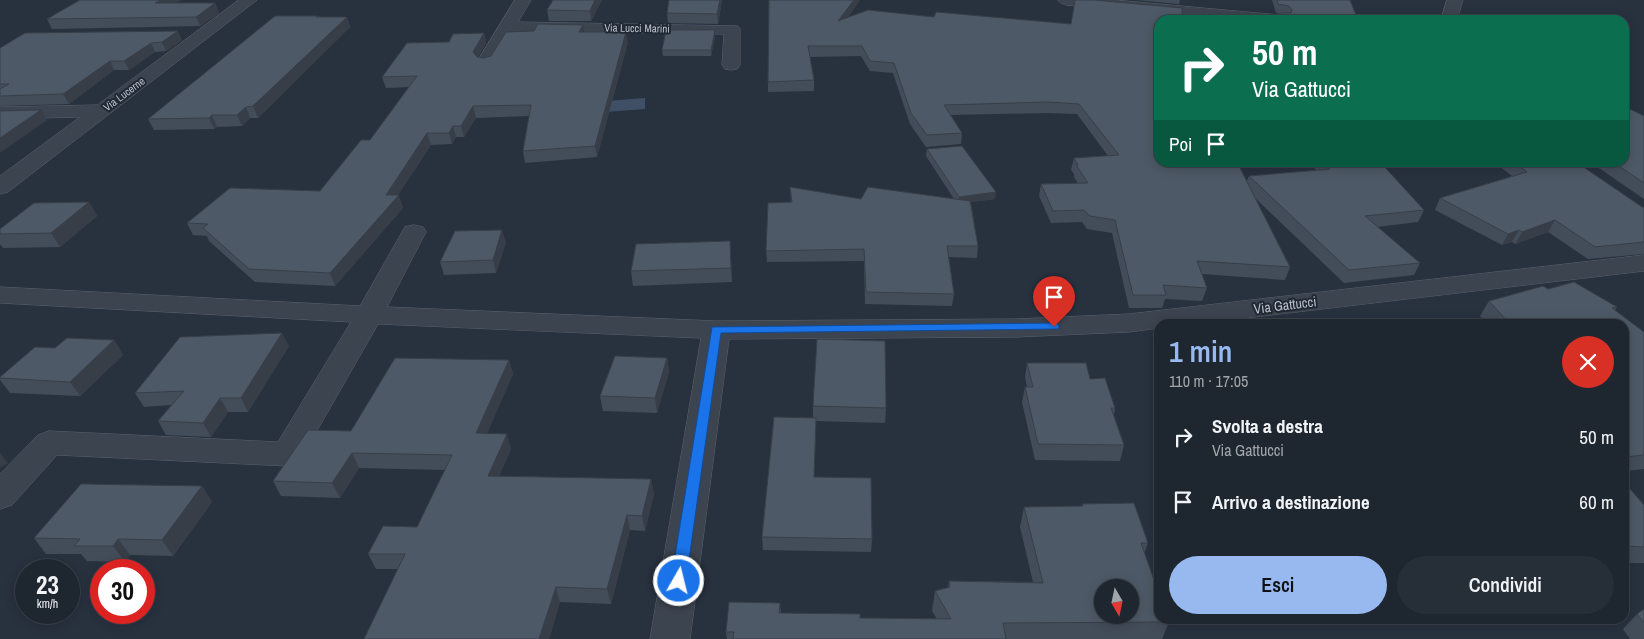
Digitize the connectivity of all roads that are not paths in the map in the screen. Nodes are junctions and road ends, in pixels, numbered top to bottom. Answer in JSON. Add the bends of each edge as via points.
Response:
{"nodes":[{"id":1,"x":249,"y":0,"type":"edge"},
{"id":2,"x":523,"y":0,"type":"edge"},
{"id":3,"x":1066,"y":0,"type":"edge"},
{"id":4,"x":1454,"y":0,"type":"edge"},
{"id":5,"x":1226,"y":15,"type":"edge"},
{"id":6,"x":1450,"y":15,"type":"edge"},
{"id":7,"x":506,"y":27,"type":"junction"},
{"id":8,"x":176,"y":33,"type":"edge"},
{"id":9,"x":205,"y":33,"type":"junction"},
{"id":10,"x":486,"y":62,"type":"edge"},
{"id":11,"x":731,"y":65,"type":"dead end"},
{"id":12,"x":101,"y":112,"type":"junction"},
{"id":13,"x":0,"y":113,"type":"edge"},
{"id":14,"x":0,"y":188,"type":"edge"},
{"id":15,"x":414,"y":232,"type":"dead end"},
{"id":16,"x":1644,"y":263,"type":"edge"},
{"id":17,"x":0,"y":295,"type":"edge"},
{"id":18,"x":369,"y":315,"type":"junction"},
{"id":19,"x":1163,"y":319,"type":"edge"},
{"id":20,"x":1154,"y":320,"type":"edge"},
{"id":21,"x":716,"y":330,"type":"junction"},
{"id":22,"x":0,"y":496,"type":"edge"},
{"id":23,"x":670,"y":639,"type":"edge"}],
"edges":[{"from":1,"to":9,"type":"street","name":"Via Lucerne"},
{"from":2,"to":7,"type":"street"},
{"from":3,"to":5,"type":"street"},
{"from":4,"to":6,"type":"street"},
{"from":7,"to":10,"type":"street"},
{"from":7,"to":11,"type":"street","name":"Via Lucci Marini","via":[[732,29]]},
{"from":8,"to":9,"type":"street"},
{"from":9,"to":12,"type":"street","name":"Via Lucerne"},
{"from":12,"to":13,"type":"street"},
{"from":12,"to":14,"type":"street","name":"Via Lucerne"},
{"from":15,"to":18,"type":"street"},
{"from":16,"to":19,"type":"street","name":"Via Gattucci"},
{"from":17,"to":18,"type":"street","name":"Via Gattucci"},
{"from":18,"to":21,"type":"street","name":"Via Gattucci"},
{"from":18,"to":22,"type":"street","via":[[288,454],[49,443]]},
{"from":20,"to":21,"type":"street","name":"Via Gattucci","via":[[1016,328]]},
{"from":21,"to":23,"type":"street"}]}
